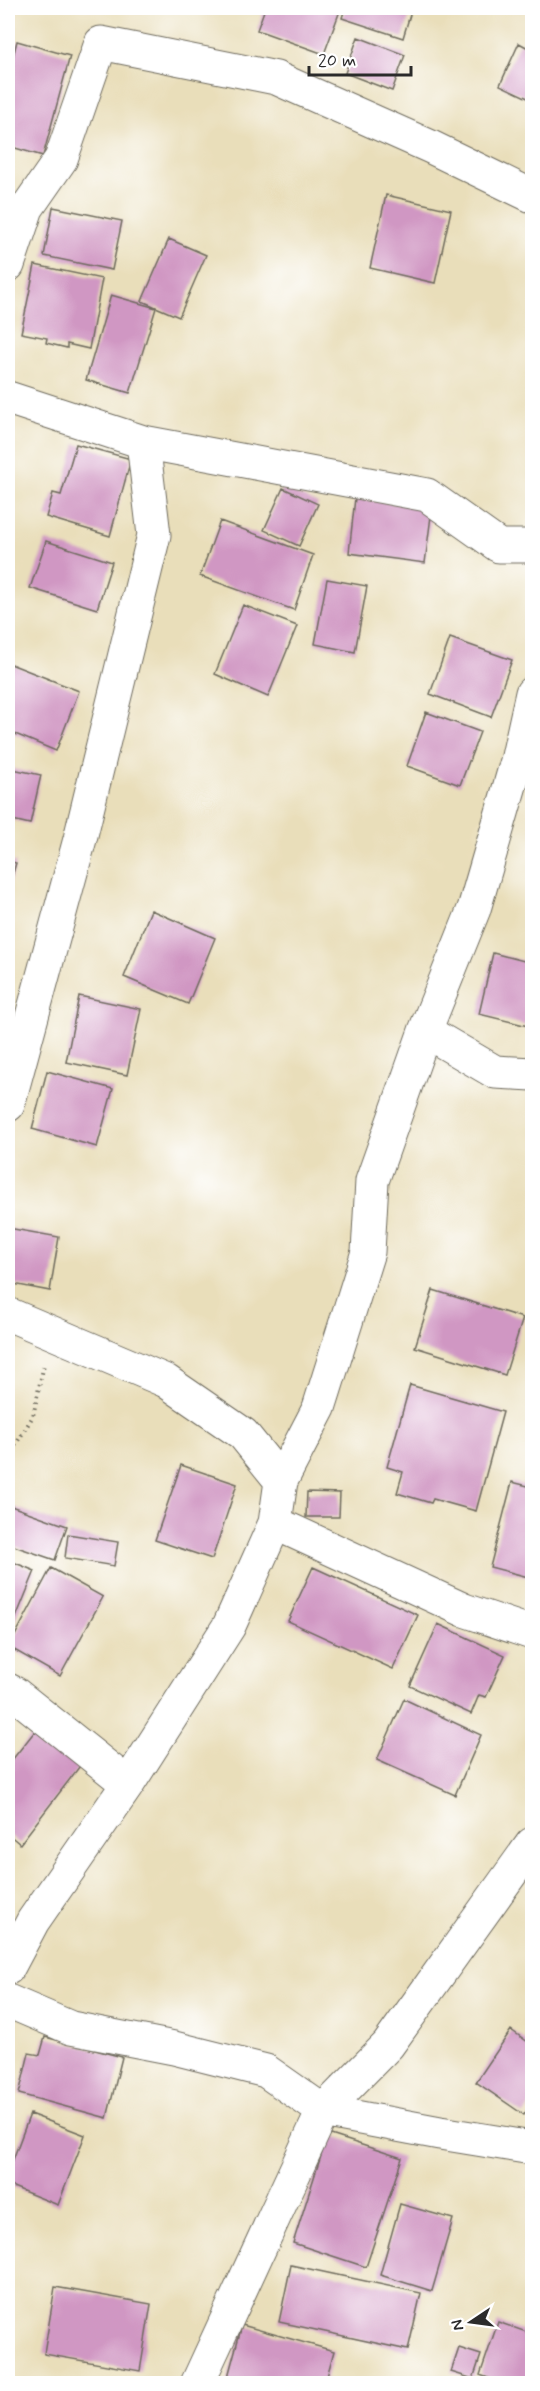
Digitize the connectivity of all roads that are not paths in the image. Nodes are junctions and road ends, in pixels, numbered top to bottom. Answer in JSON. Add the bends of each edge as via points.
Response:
{"nodes":[{"id":1,"x":532,"y":196,"type":"edge"},
{"id":2,"x":8,"y":265,"type":"edge"},
{"id":3,"x":8,"y":398,"type":"edge"},
{"id":4,"x":143,"y":442,"type":"junction"},
{"id":5,"x":532,"y":546,"type":"edge"},
{"id":6,"x":532,"y":693,"type":"edge"},
{"id":7,"x":425,"y":1031,"type":"junction"},
{"id":8,"x":532,"y":1074,"type":"edge"},
{"id":9,"x":8,"y":1105,"type":"edge"},
{"id":10,"x":8,"y":1314,"type":"edge"},
{"id":11,"x":282,"y":1481,"type":"junction"},
{"id":12,"x":275,"y":1523,"type":"junction"},
{"id":13,"x":532,"y":1633,"type":"edge"},
{"id":14,"x":8,"y":1690,"type":"edge"},
{"id":15,"x":128,"y":1784,"type":"junction"},
{"id":16,"x":532,"y":1844,"type":"edge"},
{"id":17,"x":8,"y":1968,"type":"edge"},
{"id":18,"x":8,"y":2001,"type":"edge"},
{"id":19,"x":323,"y":2110,"type":"junction"},
{"id":20,"x":532,"y":2148,"type":"edge"},
{"id":21,"x":198,"y":2384,"type":"edge"}],
"edges":[{"from":1,"to":2,"type":"street","via":[[276,78],[101,43],[60,159],[27,208]]},
{"from":3,"to":4,"type":"street"},
{"from":4,"to":5,"type":"street","via":[[427,495],[499,546]]},
{"from":4,"to":9,"type":"street","via":[[154,535],[97,773]]},
{"from":6,"to":7,"type":"street","via":[[517,761],[474,909]]},
{"from":7,"to":8,"type":"street","via":[[495,1072]]},
{"from":7,"to":11,"type":"street","via":[[372,1181],[368,1252],[319,1408]]},
{"from":10,"to":11,"type":"street","via":[[166,1381],[243,1434]]},
{"from":11,"to":12,"type":"street"},
{"from":12,"to":13,"type":"street","via":[[464,1610]]},
{"from":12,"to":15,"type":"street","via":[[229,1626]]},
{"from":14,"to":15,"type":"street"},
{"from":15,"to":17,"type":"street","via":[[33,1921]]},
{"from":16,"to":19,"type":"street","via":[[388,2045]]},
{"from":18,"to":19,"type":"street","via":[[71,2028],[266,2071]]},
{"from":19,"to":20,"type":"street"},
{"from":19,"to":21,"type":"street"}]}
